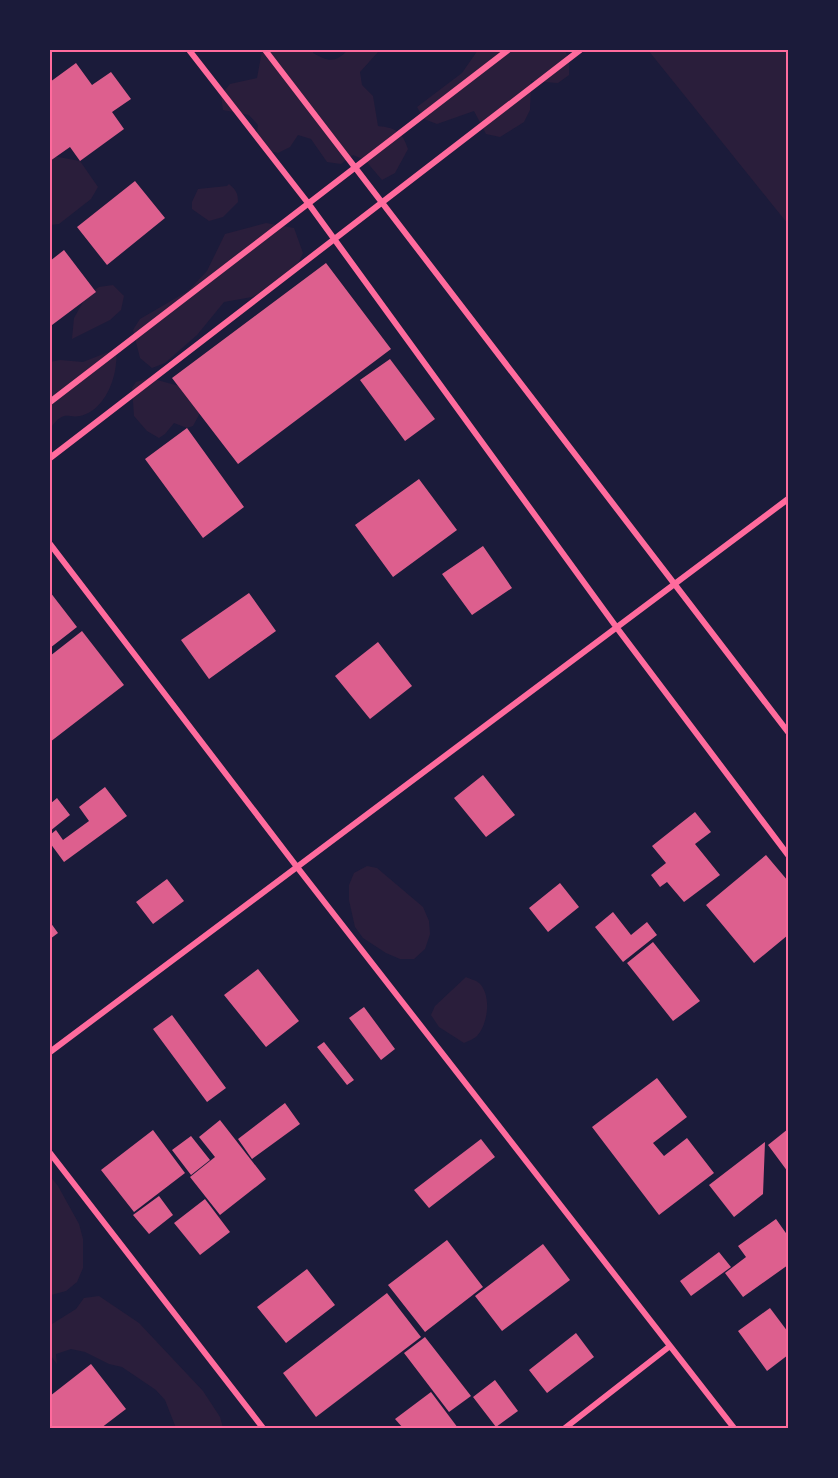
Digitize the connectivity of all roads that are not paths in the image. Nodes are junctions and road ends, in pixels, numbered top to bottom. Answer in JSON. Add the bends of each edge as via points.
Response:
{"nodes":[{"id":1,"x":189,"y":50,"type":"edge"},
{"id":2,"x":265,"y":50,"type":"edge"},
{"id":3,"x":508,"y":50,"type":"edge"},
{"id":4,"x":580,"y":50,"type":"edge"},
{"id":5,"x":355,"y":167,"type":"junction"},
{"id":6,"x":382,"y":202,"type":"junction"},
{"id":7,"x":308,"y":203,"type":"junction"},
{"id":8,"x":334,"y":239,"type":"junction"},
{"id":9,"x":50,"y":402,"type":"edge"},
{"id":10,"x":50,"y":458,"type":"edge"},
{"id":11,"x":789,"y":499,"type":"edge"},
{"id":12,"x":50,"y":544,"type":"edge"},
{"id":13,"x":675,"y":584,"type":"junction"},
{"id":14,"x":617,"y":628,"type":"junction"},
{"id":15,"x":789,"y":732,"type":"edge"},
{"id":16,"x":789,"y":855,"type":"edge"},
{"id":17,"x":297,"y":867,"type":"junction"},
{"id":18,"x":50,"y":1052,"type":"edge"},
{"id":19,"x":50,"y":1153,"type":"edge"},
{"id":20,"x":670,"y":1346,"type":"junction"},
{"id":21,"x":263,"y":1428,"type":"edge"},
{"id":22,"x":565,"y":1428,"type":"edge"},
{"id":23,"x":734,"y":1428,"type":"edge"}],
"edges":[{"from":1,"to":7,"type":"street"},
{"from":2,"to":5,"type":"street"},
{"from":3,"to":5,"type":"street"},
{"from":4,"to":6,"type":"street"},
{"from":5,"to":6,"type":"street"},
{"from":5,"to":7,"type":"street"},
{"from":6,"to":8,"type":"street"},
{"from":6,"to":13,"type":"street"},
{"from":7,"to":8,"type":"street"},
{"from":7,"to":9,"type":"street"},
{"from":8,"to":10,"type":"street"},
{"from":8,"to":14,"type":"street"},
{"from":11,"to":13,"type":"street"},
{"from":12,"to":17,"type":"street"},
{"from":13,"to":14,"type":"street"},
{"from":13,"to":15,"type":"street"},
{"from":14,"to":16,"type":"street"},
{"from":14,"to":17,"type":"street"},
{"from":17,"to":18,"type":"street"},
{"from":17,"to":20,"type":"street"},
{"from":19,"to":21,"type":"street"},
{"from":20,"to":22,"type":"street"},
{"from":20,"to":23,"type":"street"}]}
